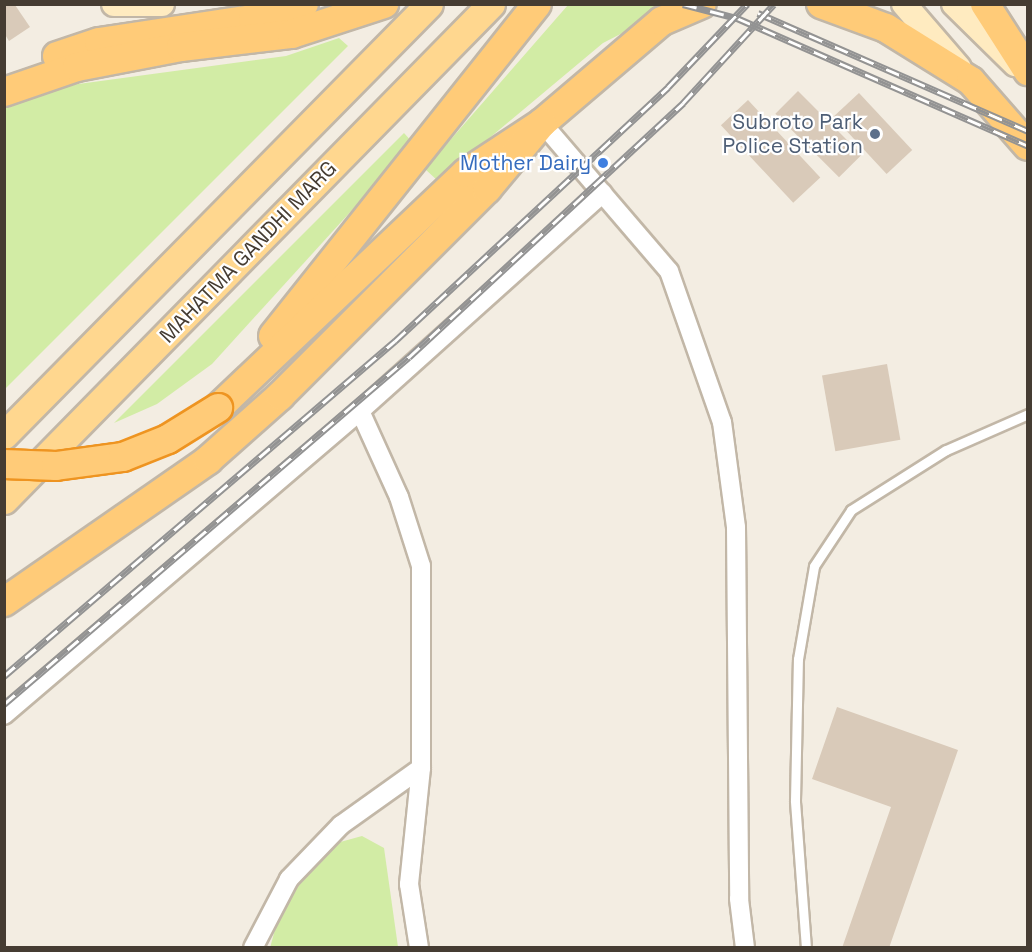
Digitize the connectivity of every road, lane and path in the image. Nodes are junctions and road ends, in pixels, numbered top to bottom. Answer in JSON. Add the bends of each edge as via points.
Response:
{"nodes":[{"id":1,"x":114,"y":4,"type":"edge"},
{"id":2,"x":162,"y":4,"type":"edge"},
{"id":3,"x":304,"y":4,"type":"edge"},
{"id":4,"x":384,"y":4,"type":"edge"},
{"id":5,"x":429,"y":4,"type":"edge"},
{"id":6,"x":491,"y":4,"type":"edge"},
{"id":7,"x":537,"y":4,"type":"edge"},
{"id":8,"x":702,"y":4,"type":"edge"},
{"id":9,"x":821,"y":4,"type":"edge"},
{"id":10,"x":904,"y":4,"type":"edge"},
{"id":11,"x":954,"y":4,"type":"edge"},
{"id":12,"x":985,"y":4,"type":"edge"},
{"id":13,"x":1028,"y":71,"type":"edge"},
{"id":14,"x":1028,"y":77,"type":"edge"},
{"id":15,"x":971,"y":81,"type":"junction"},
{"id":16,"x":4,"y":85,"type":"edge"},
{"id":17,"x":4,"y":92,"type":"edge"},
{"id":18,"x":542,"y":123,"type":"junction"},
{"id":19,"x":1028,"y":146,"type":"edge"},
{"id":20,"x":603,"y":193,"type":"junction"},
{"id":21,"x":218,"y":408,"type":"junction"},
{"id":22,"x":360,"y":411,"type":"junction"},
{"id":23,"x":1028,"y":414,"type":"edge"},
{"id":24,"x":4,"y":435,"type":"edge"},
{"id":25,"x":4,"y":464,"type":"edge"},
{"id":26,"x":4,"y":500,"type":"edge"},
{"id":27,"x":4,"y":602,"type":"edge"},
{"id":28,"x":4,"y":715,"type":"edge"},
{"id":29,"x":421,"y":768,"type":"junction"},
{"id":30,"x":253,"y":948,"type":"edge"},
{"id":31,"x":419,"y":948,"type":"edge"},
{"id":32,"x":745,"y":948,"type":"edge"},
{"id":33,"x":806,"y":948,"type":"edge"}],
"edges":[{"from":1,"to":2,"type":"main road"},
{"from":3,"to":16,"type":"highway","via":[[253,19],[99,42],[29,67]]},
{"from":4,"to":17,"type":"highway","via":[[292,34],[181,48],[77,67]]},
{"from":5,"to":24,"type":"main road","name":"MAHATMA GANDHI MARG"},
{"from":6,"to":26,"type":"main road","name":"MAHATMA GANDHI MARG"},
{"from":7,"to":21,"type":"highway"},
{"from":8,"to":18,"type":"highway","via":[[662,21]]},
{"from":9,"to":15,"type":"highway","via":[[886,28]]},
{"from":10,"to":15,"type":"main road"},
{"from":11,"to":14,"type":"main road"},
{"from":12,"to":13,"type":"highway"},
{"from":15,"to":19,"type":"highway"},
{"from":18,"to":20,"type":"street"},
{"from":18,"to":21,"type":"highway","via":[[466,173]]},
{"from":18,"to":27,"type":"highway","via":[[487,189],[280,396],[207,460]]},
{"from":20,"to":22,"type":"street"},
{"from":20,"to":32,"type":"street","via":[[669,271],[722,422],[736,527],[739,899]]},
{"from":21,"to":25,"type":"highway","bridge":true,"via":[[168,439],[123,457],[56,466]]},
{"from":22,"to":28,"type":"street"},
{"from":22,"to":29,"type":"street","via":[[399,497],[421,566]]},
{"from":23,"to":33,"type":"lane","via":[[946,450],[851,510],[814,566],[798,659],[795,800]]},
{"from":29,"to":30,"type":"street","via":[[341,825],[289,879]]},
{"from":29,"to":31,"type":"street","via":[[409,884]]}]}
